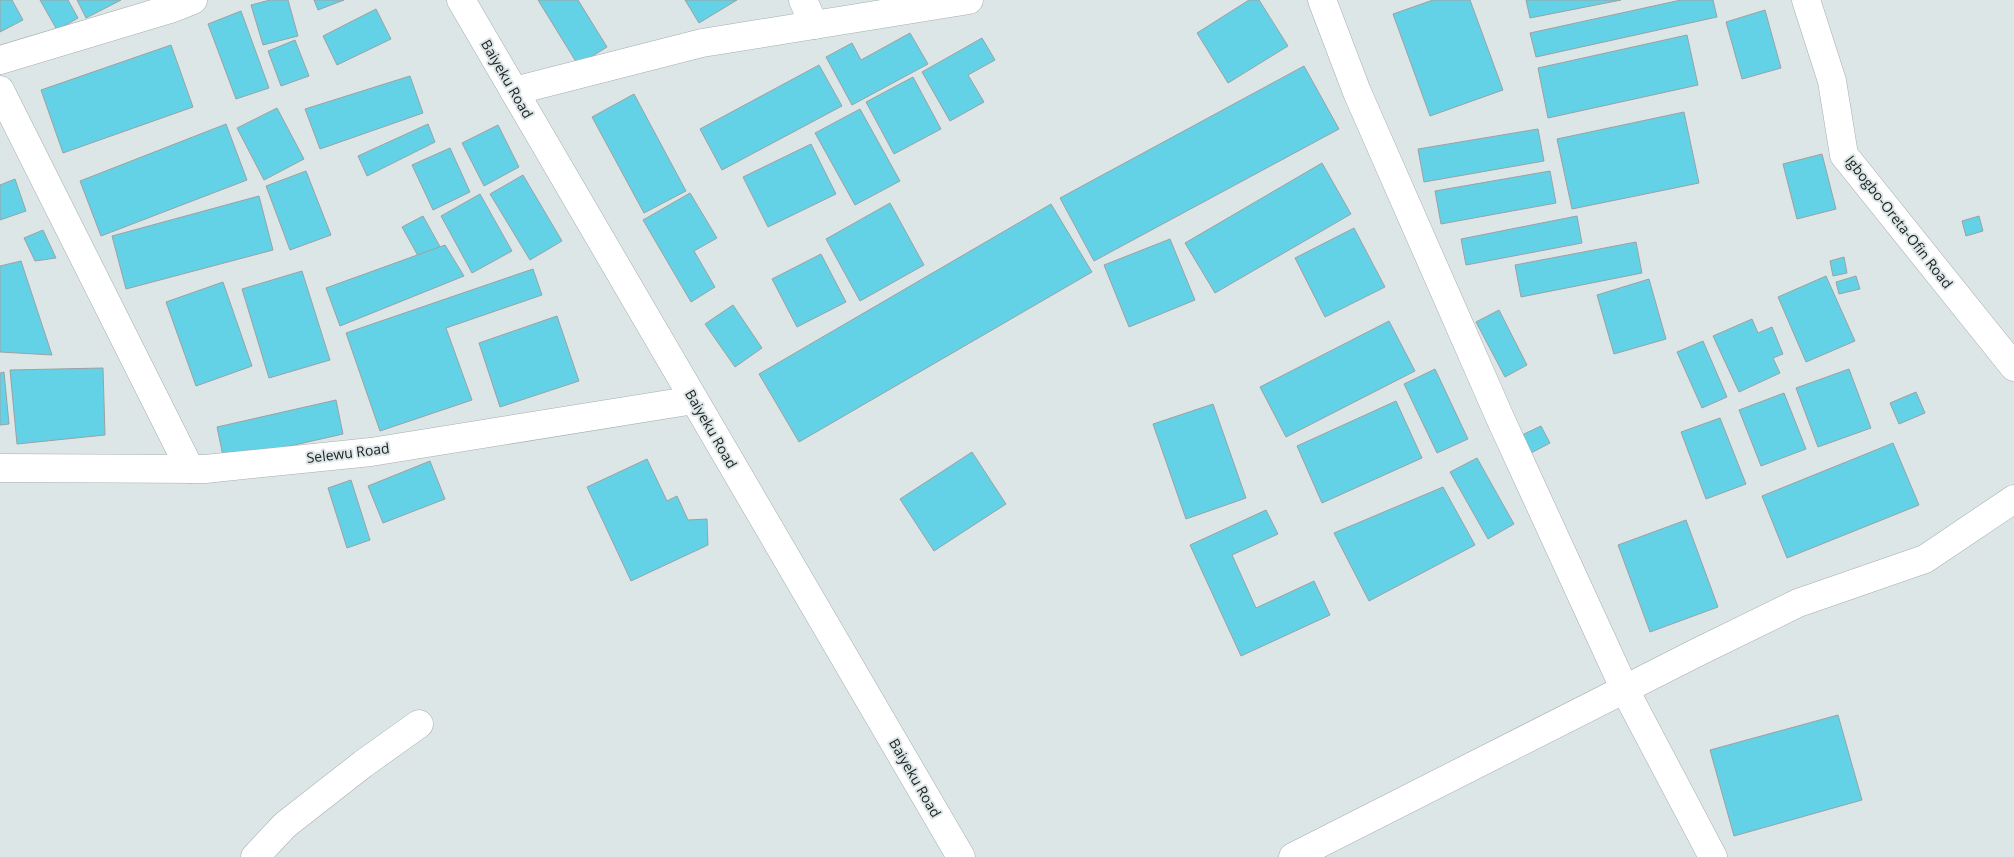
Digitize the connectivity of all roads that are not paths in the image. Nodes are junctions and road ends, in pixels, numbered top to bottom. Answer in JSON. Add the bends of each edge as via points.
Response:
{"nodes":[{"id":1,"x":192,"y":0,"type":"edge"},
{"id":2,"x":461,"y":0,"type":"edge"},
{"id":3,"x":803,"y":0,"type":"edge"},
{"id":4,"x":969,"y":0,"type":"edge"},
{"id":5,"x":1322,"y":0,"type":"edge"},
{"id":6,"x":1806,"y":0,"type":"edge"},
{"id":7,"x":814,"y":25,"type":"junction"},
{"id":8,"x":0,"y":60,"type":"edge"},
{"id":9,"x":0,"y":90,"type":"edge"},
{"id":10,"x":514,"y":91,"type":"junction"},
{"id":11,"x":2014,"y":367,"type":"edge"},
{"id":12,"x":694,"y":400,"type":"junction"},
{"id":13,"x":0,"y":468,"type":"edge"},
{"id":14,"x":190,"y":469,"type":"junction"},
{"id":15,"x":2014,"y":499,"type":"edge"},
{"id":16,"x":1625,"y":690,"type":"junction"},
{"id":17,"x":420,"y":724,"type":"dead end"},
{"id":18,"x":255,"y":857,"type":"edge"},
{"id":19,"x":960,"y":857,"type":"edge"},
{"id":20,"x":1293,"y":857,"type":"edge"},
{"id":21,"x":1714,"y":857,"type":"edge"}],
"edges":[{"from":1,"to":8,"type":"street"},
{"from":2,"to":10,"type":"street","name":"Baiyeku Road"},
{"from":3,"to":7,"type":"street"},
{"from":4,"to":7,"type":"street"},
{"from":5,"to":16,"type":"street","via":[[1357,92]]},
{"from":6,"to":11,"type":"street","name":"Igbogbo-Oreta-Ofin Road","via":[[1832,81],[1844,155]]},
{"from":7,"to":10,"type":"street","via":[[702,43]]},
{"from":9,"to":14,"type":"street"},
{"from":10,"to":12,"type":"street","name":"Baiyeku Road"},
{"from":12,"to":14,"type":"street","name":"Selewu Road","via":[[371,452]]},
{"from":12,"to":19,"type":"street","name":"Baiyeku Road"},
{"from":13,"to":14,"type":"street","name":"Selewu Road"},
{"from":15,"to":16,"type":"street","via":[[1924,559],[1798,603]]},
{"from":16,"to":20,"type":"street"},
{"from":16,"to":21,"type":"street"},
{"from":17,"to":18,"type":"street","via":[[285,825]]}]}
